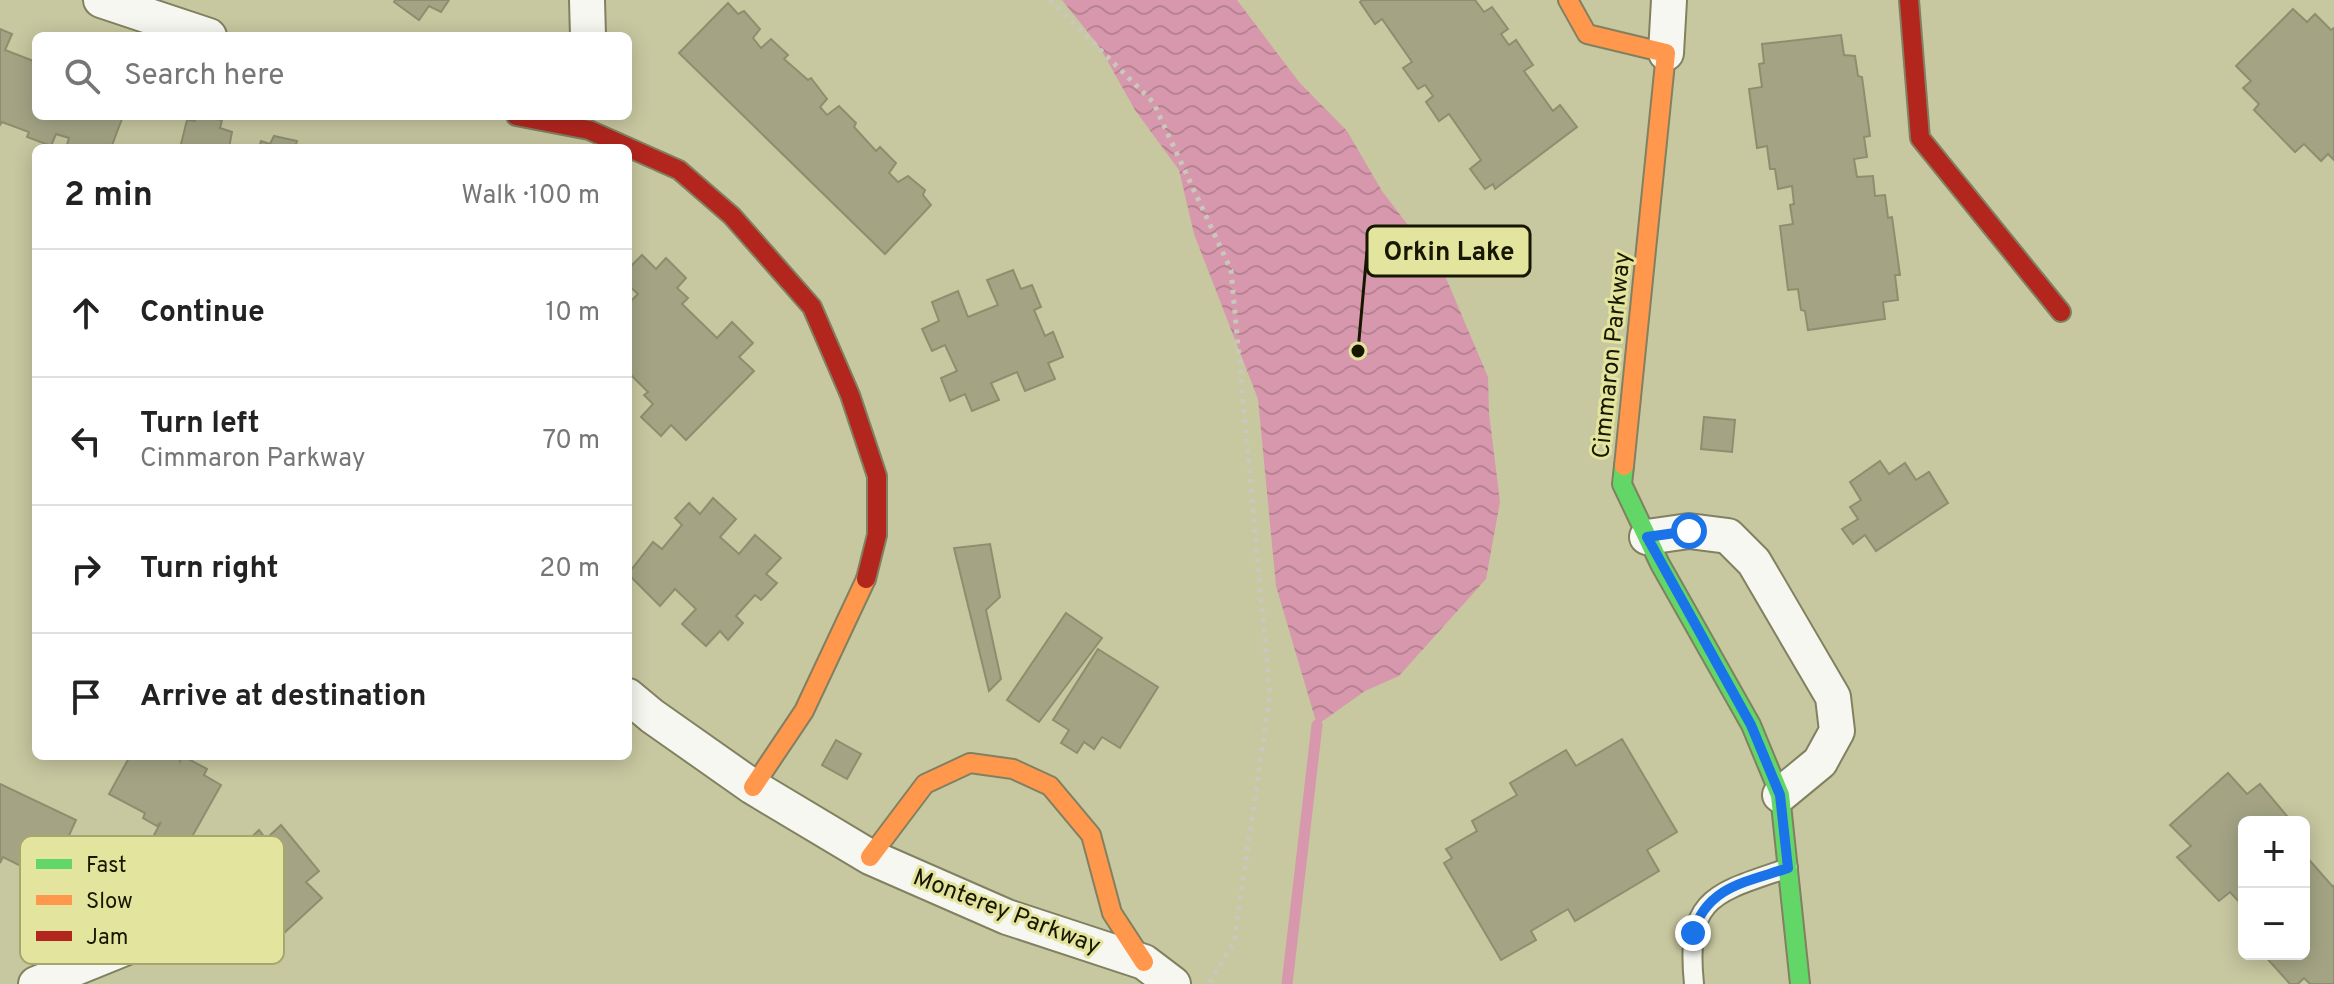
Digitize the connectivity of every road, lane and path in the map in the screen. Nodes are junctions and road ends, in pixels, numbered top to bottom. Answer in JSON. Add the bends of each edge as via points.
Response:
{"nodes":[{"id":1,"x":101,"y":0,"type":"edge"},
{"id":2,"x":587,"y":0,"type":"edge"},
{"id":3,"x":1050,"y":0,"type":"edge"},
{"id":4,"x":1568,"y":0,"type":"edge"},
{"id":5,"x":1669,"y":0,"type":"edge"},
{"id":6,"x":1909,"y":0,"type":"edge"},
{"id":7,"x":197,"y":32,"type":"edge"},
{"id":8,"x":588,"y":32,"type":"edge"},
{"id":9,"x":1666,"y":53,"type":"junction"},
{"id":10,"x":535,"y":120,"type":"edge"},
{"id":11,"x":586,"y":131,"type":"edge"},
{"id":12,"x":617,"y":144,"type":"edge"},
{"id":13,"x":632,"y":150,"type":"edge"},
{"id":14,"x":2061,"y":312,"type":"dead end"},
{"id":15,"x":1647,"y":537,"type":"junction"},
{"id":16,"x":632,"y":699,"type":"edge"},
{"id":17,"x":753,"y":787,"type":"junction"},
{"id":18,"x":1780,"y":795,"type":"junction"},
{"id":19,"x":870,"y":857,"type":"junction"},
{"id":20,"x":1788,"y":868,"type":"junction"},
{"id":21,"x":1144,"y":962,"type":"junction"},
{"id":22,"x":85,"y":964,"type":"edge"},
{"id":23,"x":36,"y":984,"type":"edge"},
{"id":24,"x":1173,"y":984,"type":"edge"},
{"id":25,"x":1209,"y":984,"type":"edge"},
{"id":26,"x":1694,"y":984,"type":"edge"},
{"id":27,"x":1800,"y":984,"type":"edge"}],
"edges":[{"from":1,"to":7,"type":"street"},
{"from":2,"to":8,"type":"street"},
{"from":3,"to":25,"type":"path","via":[[1153,102],[1231,270],[1270,695],[1234,942]]},
{"from":4,"to":9,"type":"street","via":[[1587,34]]},
{"from":5,"to":9,"type":"street"},
{"from":6,"to":14,"type":"street","via":[[1920,138]]},
{"from":9,"to":15,"type":"street","name":"Cimmaron Parkway","via":[[1622,484]]},
{"from":10,"to":11,"type":"street"},
{"from":11,"to":12,"type":"street"},
{"from":13,"to":17,"type":"street","via":[[679,170],[732,216],[812,307],[877,476],[877,535],[864,587],[804,711]]},
{"from":15,"to":18,"type":"street","name":"Cimmaron Parkway","via":[[1751,725]]},
{"from":15,"to":18,"type":"street","via":[[1689,531],[1728,536],[1754,562],[1833,697],[1837,731],[1820,762]]},
{"from":16,"to":17,"type":"street","name":"Monterey Parkway"},
{"from":17,"to":19,"type":"street","name":"Monterey Parkway"},
{"from":18,"to":20,"type":"street","name":"Cimmaron Parkway"},
{"from":19,"to":21,"type":"street","name":"Monterey Parkway","via":[[1007,917]]},
{"from":19,"to":21,"type":"street","name":"Monterey Parkway","via":[[925,784],[970,763],[1013,769],[1050,786],[1091,835],[1112,913]]},
{"from":20,"to":26,"type":"lane","via":[[1729,889],[1706,905],[1693,933]]},
{"from":20,"to":27,"type":"street","name":"Cimmaron Parkway"},
{"from":21,"to":24,"type":"street","name":"Monterey Parkway"},
{"from":22,"to":23,"type":"street"}]}
